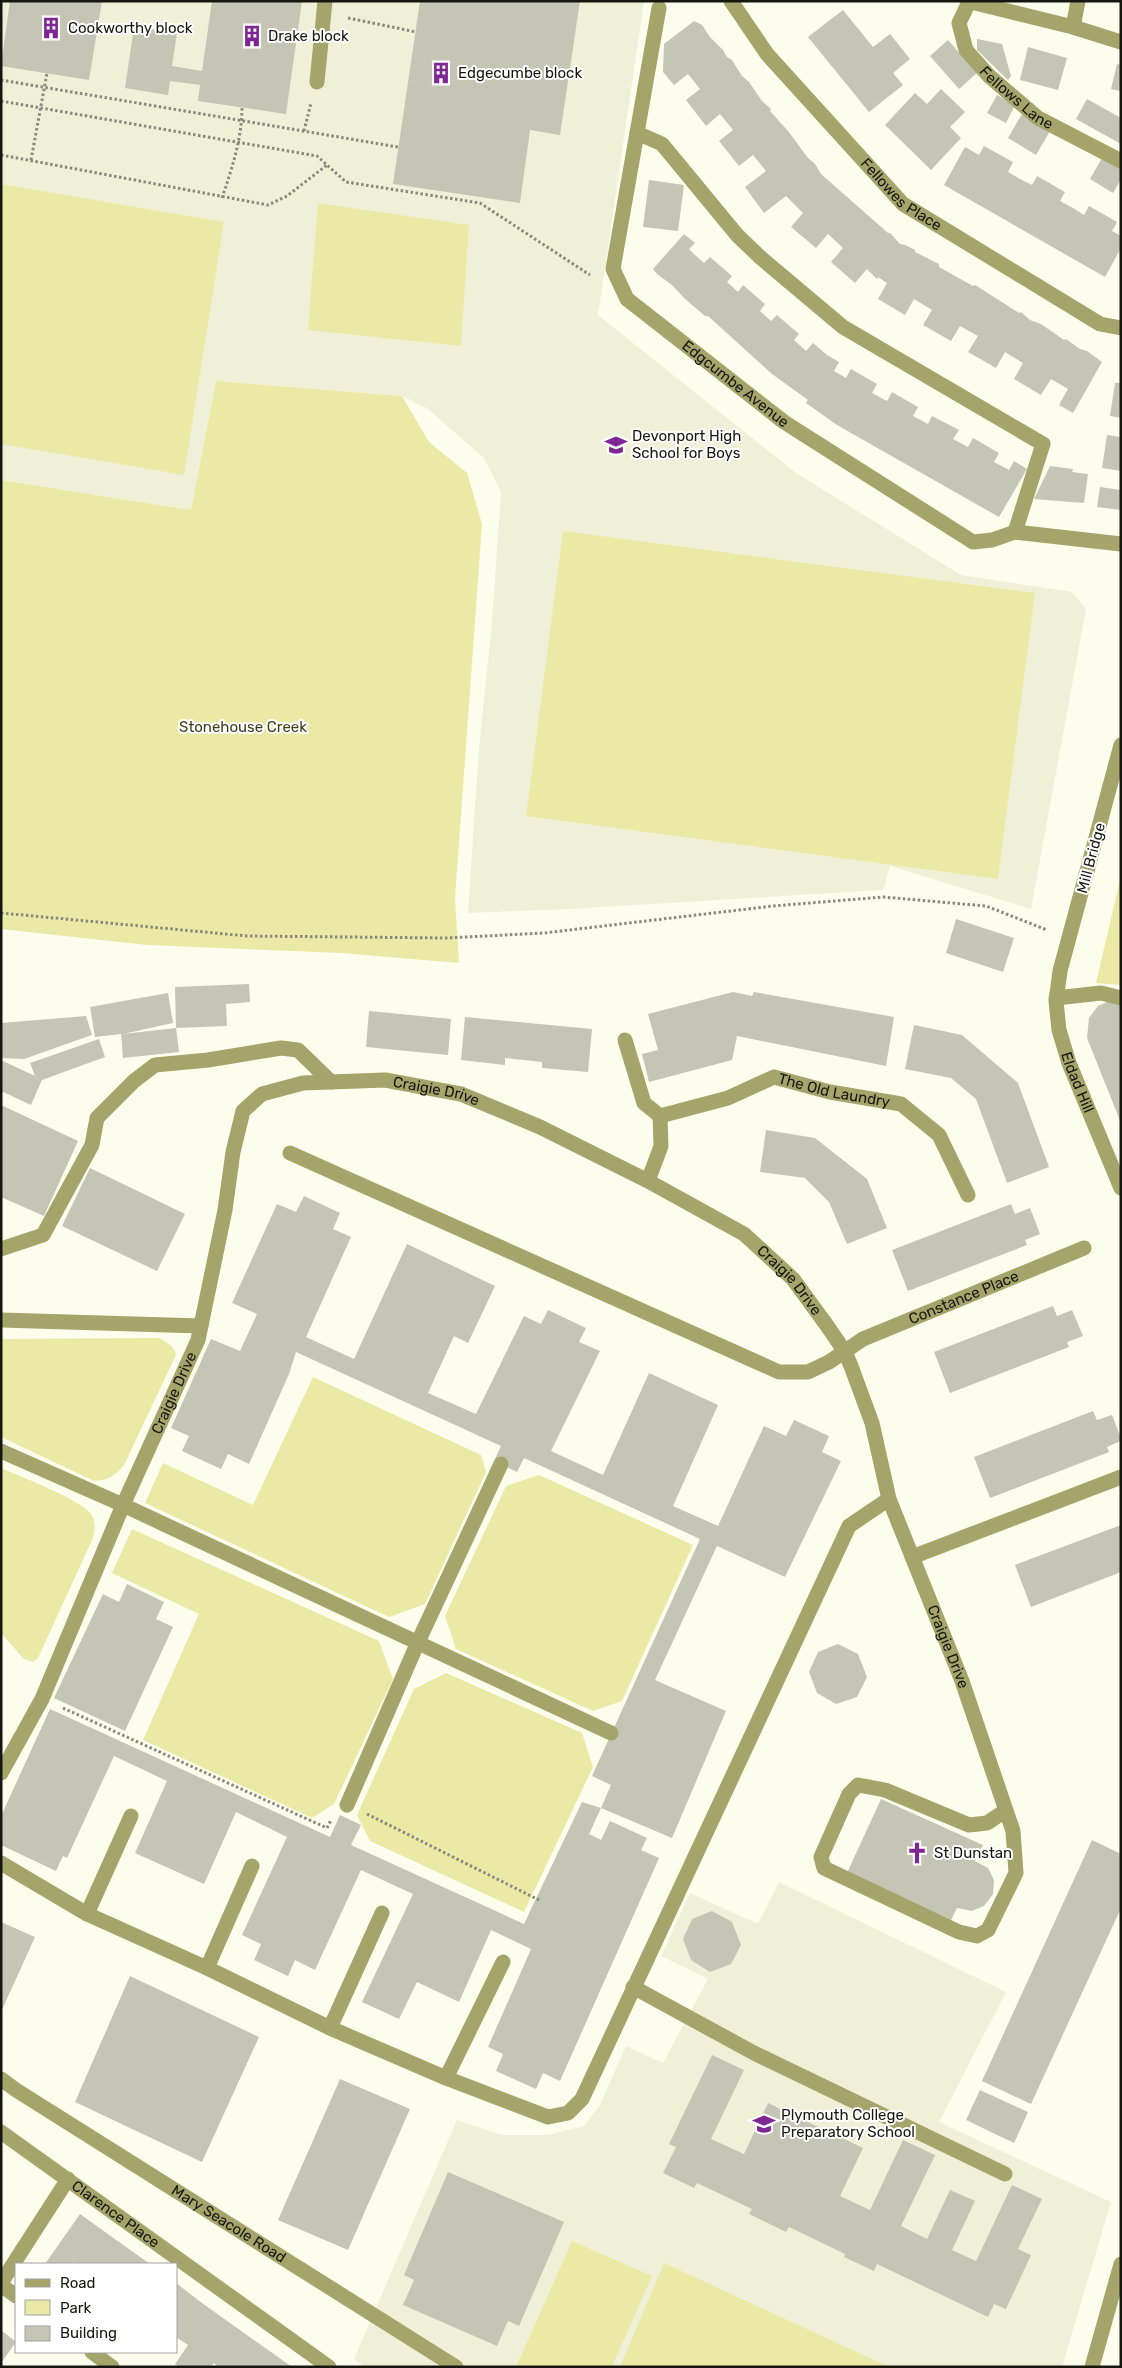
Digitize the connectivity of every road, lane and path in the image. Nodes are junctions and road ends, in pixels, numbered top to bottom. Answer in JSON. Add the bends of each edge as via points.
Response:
{"nodes":[{"id":1,"x":325,"y":1,"type":"edge"},
{"id":2,"x":731,"y":1,"type":"edge"},
{"id":3,"x":1078,"y":1,"type":"edge"},
{"id":4,"x":968,"y":2,"type":"edge"},
{"id":5,"x":659,"y":8,"type":"dead end"},
{"id":6,"x":346,"y":17,"type":"dead end"},
{"id":7,"x":1073,"y":27,"type":"junction"},
{"id":8,"x":416,"y":32,"type":"dead end"},
{"id":9,"x":1121,"y":42,"type":"edge"},
{"id":10,"x":47,"y":73,"type":"dead end"},
{"id":11,"x":1,"y":80,"type":"edge"},
{"id":12,"x":317,"y":82,"type":"dead end"},
{"id":13,"x":44,"y":87,"type":"junction"},
{"id":14,"x":1,"y":100,"type":"edge"},
{"id":15,"x":40,"y":107,"type":"junction"},
{"id":16,"x":242,"y":107,"type":"dead end"},
{"id":17,"x":242,"y":120,"type":"junction"},
{"id":18,"x":637,"y":133,"type":"junction"},
{"id":19,"x":238,"y":142,"type":"junction"},
{"id":20,"x":398,"y":147,"type":"dead end"},
{"id":21,"x":1,"y":155,"type":"edge"},
{"id":22,"x":31,"y":160,"type":"junction"},
{"id":23,"x":1121,"y":161,"type":"edge"},
{"id":24,"x":327,"y":165,"type":"junction"},
{"id":25,"x":222,"y":198,"type":"junction"},
{"id":26,"x":592,"y":276,"type":"dead end"},
{"id":27,"x":1121,"y":328,"type":"edge"},
{"id":28,"x":1015,"y":532,"type":"junction"},
{"id":29,"x":1121,"y":544,"type":"edge"},
{"id":30,"x":1121,"y":745,"type":"edge"},
{"id":31,"x":1,"y":913,"type":"edge"},
{"id":32,"x":1069,"y":939,"type":"junction"},
{"id":33,"x":1060,"y":971,"type":"joint"},
{"id":34,"x":1056,"y":998,"type":"junction"},
{"id":35,"x":1121,"y":998,"type":"edge"},
{"id":36,"x":625,"y":1040,"type":"dead end"},
{"id":37,"x":331,"y":1082,"type":"junction"},
{"id":38,"x":660,"y":1116,"type":"junction"},
{"id":39,"x":290,"y":1153,"type":"dead end"},
{"id":40,"x":648,"y":1181,"type":"junction"},
{"id":41,"x":1121,"y":1188,"type":"edge"},
{"id":42,"x":968,"y":1195,"type":"dead end"},
{"id":43,"x":1084,"y":1248,"type":"dead end"},
{"id":44,"x":1,"y":1249,"type":"edge"},
{"id":45,"x":1,"y":1320,"type":"edge"},
{"id":46,"x":201,"y":1326,"type":"junction"},
{"id":47,"x":845,"y":1352,"type":"junction"},
{"id":48,"x":1,"y":1452,"type":"edge"},
{"id":49,"x":501,"y":1464,"type":"dead end"},
{"id":50,"x":1121,"y":1477,"type":"edge"},
{"id":51,"x":889,"y":1498,"type":"junction"},
{"id":52,"x":123,"y":1505,"type":"junction"},
{"id":53,"x":912,"y":1557,"type":"junction"},
{"id":54,"x":418,"y":1642,"type":"junction"},
{"id":55,"x":42,"y":1699,"type":"junction"},
{"id":56,"x":611,"y":1733,"type":"dead end"},
{"id":57,"x":1,"y":1773,"type":"edge"},
{"id":58,"x":348,"y":1805,"type":"junction"},
{"id":59,"x":1006,"y":1811,"type":"junction"},
{"id":60,"x":131,"y":1816,"type":"dead end"},
{"id":61,"x":1,"y":1863,"type":"edge"},
{"id":62,"x":252,"y":1866,"type":"dead end"},
{"id":63,"x":541,"y":1901,"type":"dead end"},
{"id":64,"x":382,"y":1913,"type":"dead end"},
{"id":65,"x":87,"y":1914,"type":"junction"},
{"id":66,"x":503,"y":1962,"type":"dead end"},
{"id":67,"x":207,"y":1968,"type":"junction"},
{"id":68,"x":633,"y":1986,"type":"junction"},
{"id":69,"x":330,"y":2028,"type":"junction"},
{"id":70,"x":446,"y":2078,"type":"junction"},
{"id":71,"x":1,"y":2079,"type":"edge"},
{"id":72,"x":1,"y":2132,"type":"edge"},
{"id":73,"x":1005,"y":2174,"type":"dead end"},
{"id":74,"x":68,"y":2180,"type":"junction"},
{"id":75,"x":1121,"y":2264,"type":"edge"},
{"id":76,"x":1,"y":2284,"type":"edge"},
{"id":77,"x":15,"y":2295,"type":"edge"},
{"id":78,"x":93,"y":2353,"type":"edge"},
{"id":79,"x":112,"y":2367,"type":"edge"},
{"id":80,"x":329,"y":2367,"type":"edge"},
{"id":81,"x":456,"y":2367,"type":"edge"},
{"id":82,"x":1092,"y":2367,"type":"edge"}],
"edges":[{"from":1,"to":12,"type":"street"},
{"from":2,"to":27,"type":"street","name":"Fellowes Place","via":[[767,54],[903,204],[1100,324]]},
{"from":3,"to":7,"type":"street"},
{"from":4,"to":7,"type":"street"},
{"from":4,"to":23,"type":"street","name":"Fellows Lane","via":[[959,23],[966,50],[989,76],[1038,118]]},
{"from":5,"to":18,"type":"street","name":"Edgcumbe Avenue"},
{"from":6,"to":8,"type":"path"},
{"from":7,"to":9,"type":"street"},
{"from":10,"to":13,"type":"path"},
{"from":11,"to":13,"type":"path"},
{"from":13,"to":15,"type":"path"},
{"from":13,"to":17,"type":"path"},
{"from":14,"to":15,"type":"path"},
{"from":15,"to":19,"type":"path"},
{"from":15,"to":22,"type":"path"},
{"from":16,"to":17,"type":"path"},
{"from":17,"to":19,"type":"path"},
{"from":17,"to":20,"type":"path"},
{"from":18,"to":28,"type":"street","via":[[662,144],[737,234],[843,328],[1044,444]]},
{"from":18,"to":28,"type":"street","name":"Edgcumbe Avenue","via":[[613,269],[627,299],[784,422],[973,542]]},
{"from":19,"to":24,"type":"path","via":[[317,156]]},
{"from":19,"to":25,"type":"path"},
{"from":21,"to":22,"type":"path"},
{"from":22,"to":25,"type":"path"},
{"from":24,"to":25,"type":"path","via":[[287,196],[268,205]]},
{"from":24,"to":26,"type":"path","via":[[346,182],[480,203]]},
{"from":28,"to":29,"type":"street","name":"Edgcumbe Avenue"},
{"from":30,"to":32,"type":"street","name":"Mill Bridge"},
{"from":31,"to":32,"type":"path","via":[[247,936],[446,938],[544,933],[773,906],[883,897],[986,906]]},
{"from":32,"to":33,"type":"street","name":"Mill Bridge"},
{"from":33,"to":34,"type":"street","name":"Eldad Hill"},
{"from":34,"to":35,"type":"street","via":[[1101,993]]},
{"from":34,"to":41,"type":"street","name":"Eldad Hill","via":[[1059,1030],[1069,1063]]},
{"from":36,"to":38,"type":"street","via":[[644,1103]]},
{"from":37,"to":40,"type":"street","name":"Craigie Drive","via":[[385,1080],[461,1094],[540,1127]]},
{"from":37,"to":44,"type":"street","via":[[298,1050],[281,1048],[155,1065],[97,1118],[92,1145],[43,1235]]},
{"from":37,"to":46,"type":"street","name":"Craigie Drive","via":[[303,1083],[262,1094],[243,1111]]},
{"from":38,"to":40,"type":"street","via":[[661,1146]]},
{"from":38,"to":42,"type":"street","name":"The Old Laundry","via":[[728,1098],[774,1077],[830,1092],[901,1104],[939,1135]]},
{"from":39,"to":47,"type":"street","name":"Constance Place","via":[[779,1372],[808,1372]]},
{"from":40,"to":47,"type":"street","name":"Craigie Drive","via":[[744,1234],[793,1279]]},
{"from":43,"to":47,"type":"street","name":"Constance Place","via":[[863,1339]]},
{"from":45,"to":46,"type":"street"},
{"from":46,"to":52,"type":"street","name":"Craigie Drive","via":[[198,1340]]},
{"from":47,"to":51,"type":"street","name":"Craigie Drive","via":[[872,1423]]},
{"from":48,"to":52,"type":"street"},
{"from":49,"to":54,"type":"street"},
{"from":50,"to":53,"type":"street"},
{"from":51,"to":53,"type":"street","name":"Craigie Drive"},
{"from":51,"to":68,"type":"street","via":[[849,1526]]},
{"from":52,"to":54,"type":"street"},
{"from":52,"to":55,"type":"street","name":"Craigie Drive"},
{"from":53,"to":59,"type":"street","name":"Craigie Drive","via":[[962,1681]]},
{"from":54,"to":56,"type":"street"},
{"from":54,"to":58,"type":"street"},
{"from":55,"to":57,"type":"street","name":"Craigie Drive"},
{"from":55,"to":58,"type":"path","via":[[327,1828],[340,1801]]},
{"from":58,"to":63,"type":"path"},
{"from":59,"to":59,"type":"street","name":"Craigie Drive","via":[[1013,1831],[1016,1873],[988,1930],[977,1936],[959,1932],[824,1868],[821,1857],[849,1794],[858,1784],[885,1790],[969,1824],[987,1823]]},
{"from":60,"to":65,"type":"street"},
{"from":61,"to":65,"type":"street"},
{"from":62,"to":67,"type":"street"},
{"from":64,"to":69,"type":"street"},
{"from":65,"to":67,"type":"street"},
{"from":66,"to":70,"type":"street"},
{"from":67,"to":69,"type":"street"},
{"from":68,"to":70,"type":"street","via":[[582,2099],[568,2113],[548,2117]]},
{"from":68,"to":73,"type":"street","via":[[754,2053]]},
{"from":69,"to":70,"type":"street"},
{"from":71,"to":81,"type":"street","name":"Mary Seacole Road"},
{"from":72,"to":74,"type":"street","name":"Clarence Place"},
{"from":74,"to":76,"type":"street"},
{"from":74,"to":80,"type":"street","name":"Clarence Place"},
{"from":75,"to":82,"type":"street"},
{"from":76,"to":77,"type":"street"},
{"from":78,"to":79,"type":"street"}]}
